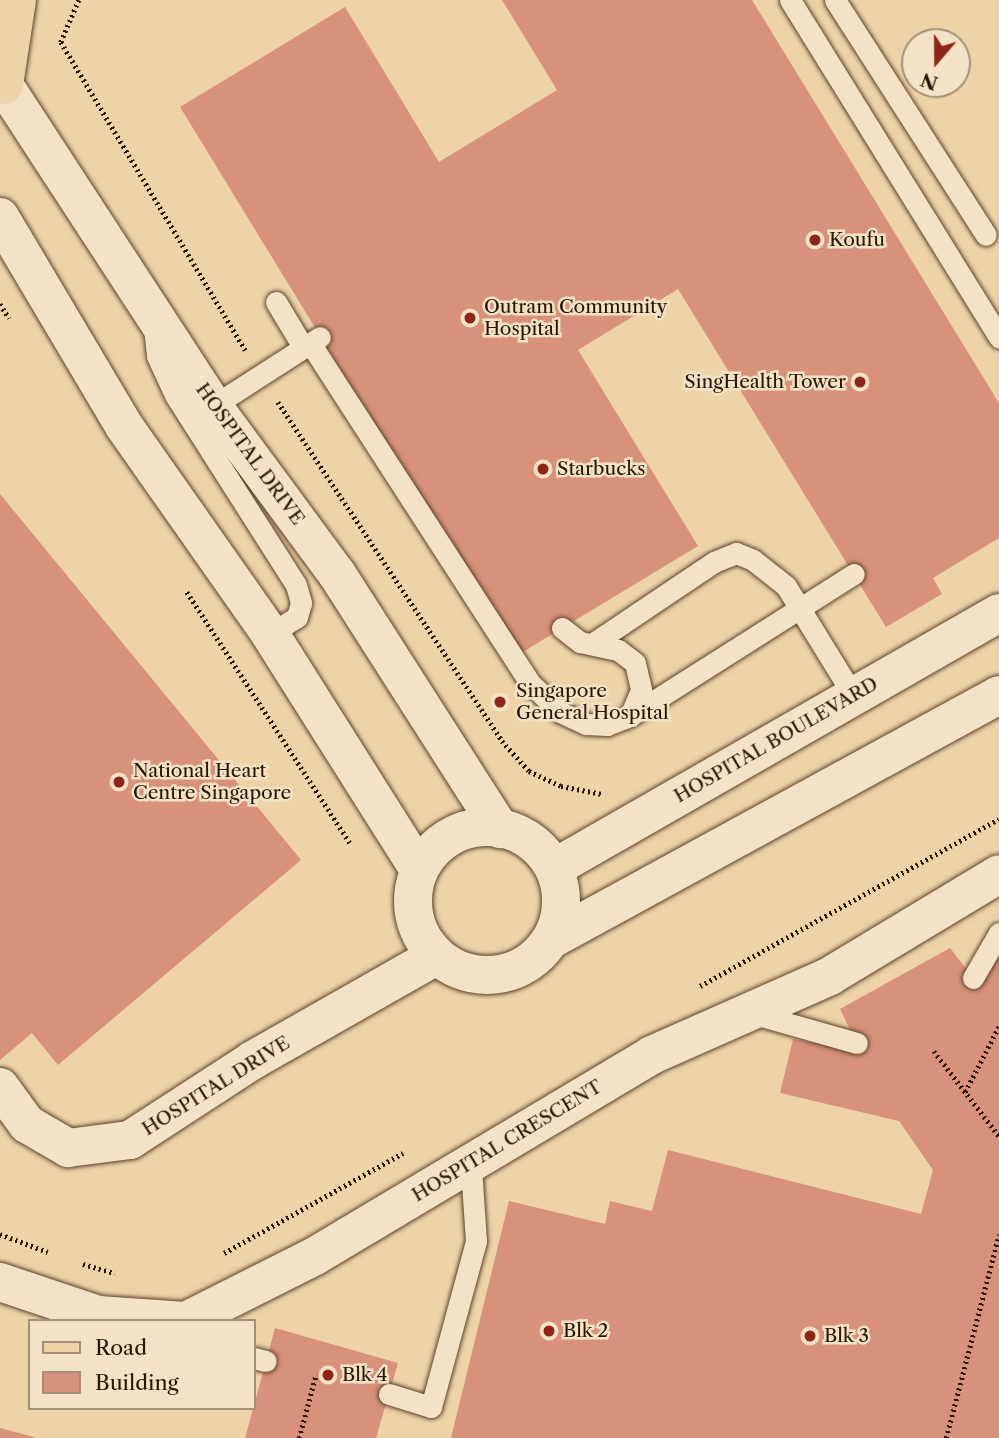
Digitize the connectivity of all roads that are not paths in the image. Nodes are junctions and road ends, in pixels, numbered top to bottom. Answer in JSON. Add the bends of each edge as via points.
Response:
{"nodes":[{"id":1,"x":17,"y":0,"type":"edge"},
{"id":2,"x":790,"y":0,"type":"edge"},
{"id":3,"x":835,"y":0,"type":"edge"},
{"id":4,"x":2,"y":82,"type":"edge"},
{"id":5,"x":0,"y":217,"type":"edge"},
{"id":6,"x":986,"y":235,"type":"dead end"},
{"id":7,"x":276,"y":302,"type":"dead end"},
{"id":8,"x":152,"y":311,"type":"junction"},
{"id":9,"x":999,"y":337,"type":"edge"},
{"id":10,"x":311,"y":342,"type":"junction"},
{"id":11,"x":213,"y":406,"type":"junction"},
{"id":12,"x":853,"y":575,"type":"dead end"},
{"id":13,"x":799,"y":607,"type":"junction"},
{"id":14,"x":999,"y":613,"type":"edge"},
{"id":15,"x":562,"y":628,"type":"dead end"},
{"id":16,"x":270,"y":634,"type":"junction"},
{"id":17,"x":592,"y":644,"type":"junction"},
{"id":18,"x":853,"y":695,"type":"junction"},
{"id":19,"x":999,"y":695,"type":"edge"},
{"id":20,"x":630,"y":716,"type":"junction"},
{"id":21,"x":500,"y":829,"type":"junction"},
{"id":22,"x":554,"y":868,"type":"junction"},
{"id":23,"x":419,"y":870,"type":"junction"},
{"id":24,"x":999,"y":874,"type":"edge"},
{"id":25,"x":999,"y":933,"type":"edge"},
{"id":26,"x":552,"y":939,"type":"junction"},
{"id":27,"x":436,"y":956,"type":"junction"},
{"id":28,"x":973,"y":978,"type":"dead end"},
{"id":29,"x":748,"y":1013,"type":"junction"},
{"id":30,"x":856,"y":1044,"type":"dead end"},
{"id":31,"x":0,"y":1087,"type":"edge"},
{"id":32,"x":471,"y":1167,"type":"junction"},
{"id":33,"x":0,"y":1282,"type":"edge"},
{"id":34,"x":157,"y":1319,"type":"edge"},
{"id":35,"x":190,"y":1319,"type":"edge"},
{"id":36,"x":389,"y":1394,"type":"dead end"}],
"edges":[{"from":1,"to":4,"type":"main road"},
{"from":2,"to":9,"type":"lane"},
{"from":3,"to":6,"type":"lane"},
{"from":4,"to":8,"type":"street","name":"HOSPITAL DRIVE"},
{"from":5,"to":16,"type":"street","via":[[124,426]]},
{"from":7,"to":10,"type":"lane"},
{"from":8,"to":11,"type":"street","name":"HOSPITAL DRIVE"},
{"from":8,"to":16,"type":"lane","via":[[157,356],[175,396],[296,585],[301,603],[297,617]]},
{"from":10,"to":11,"type":"lane"},
{"from":10,"to":20,"type":"lane","via":[[531,684],[560,712],[586,724],[607,725]]},
{"from":11,"to":21,"type":"street","name":"HOSPITAL DRIVE","via":[[337,573]]},
{"from":12,"to":13,"type":"lane"},
{"from":13,"to":17,"type":"lane","via":[[786,586],[736,553],[713,562]]},
{"from":13,"to":18,"type":"lane"},
{"from":13,"to":20,"type":"lane"},
{"from":14,"to":18,"type":"street","name":"HOSPITAL BOULEVARD"},
{"from":15,"to":17,"type":"lane","via":[[580,642]]},
{"from":16,"to":23,"type":"street"},
{"from":17,"to":20,"type":"lane","via":[[618,650],[635,663],[641,690]]},
{"from":18,"to":22,"type":"street","name":"HOSPITAL BOULEVARD"},
{"from":19,"to":26,"type":"street"},
{"from":21,"to":22,"type":"street","via":[[531,842]]},
{"from":21,"to":23,"type":"street","via":[[465,830],[437,845]]},
{"from":22,"to":26,"type":"street","via":[[561,904]]},
{"from":23,"to":27,"type":"street","via":[[414,916]]},
{"from":24,"to":29,"type":"street","name":"HOSPITAL CRESCENT","via":[[830,976]]},
{"from":25,"to":28,"type":"lane"},
{"from":26,"to":27,"type":"street","via":[[528,963],[498,974],[465,972]]},
{"from":27,"to":31,"type":"street","name":"HOSPITAL DRIVE","via":[[253,1060],[130,1140],[68,1148],[27,1124]]},
{"from":29,"to":30,"type":"lane"},
{"from":29,"to":32,"type":"street","name":"HOSPITAL CRESCENT","via":[[652,1055]]},
{"from":32,"to":35,"type":"street","name":"HOSPITAL CRESCENT","via":[[248,1293]]},
{"from":32,"to":36,"type":"lane","via":[[476,1241],[431,1407]]},
{"from":33,"to":34,"type":"street","name":"HOSPITAL CRESCENT","via":[[98,1315]]}]}
